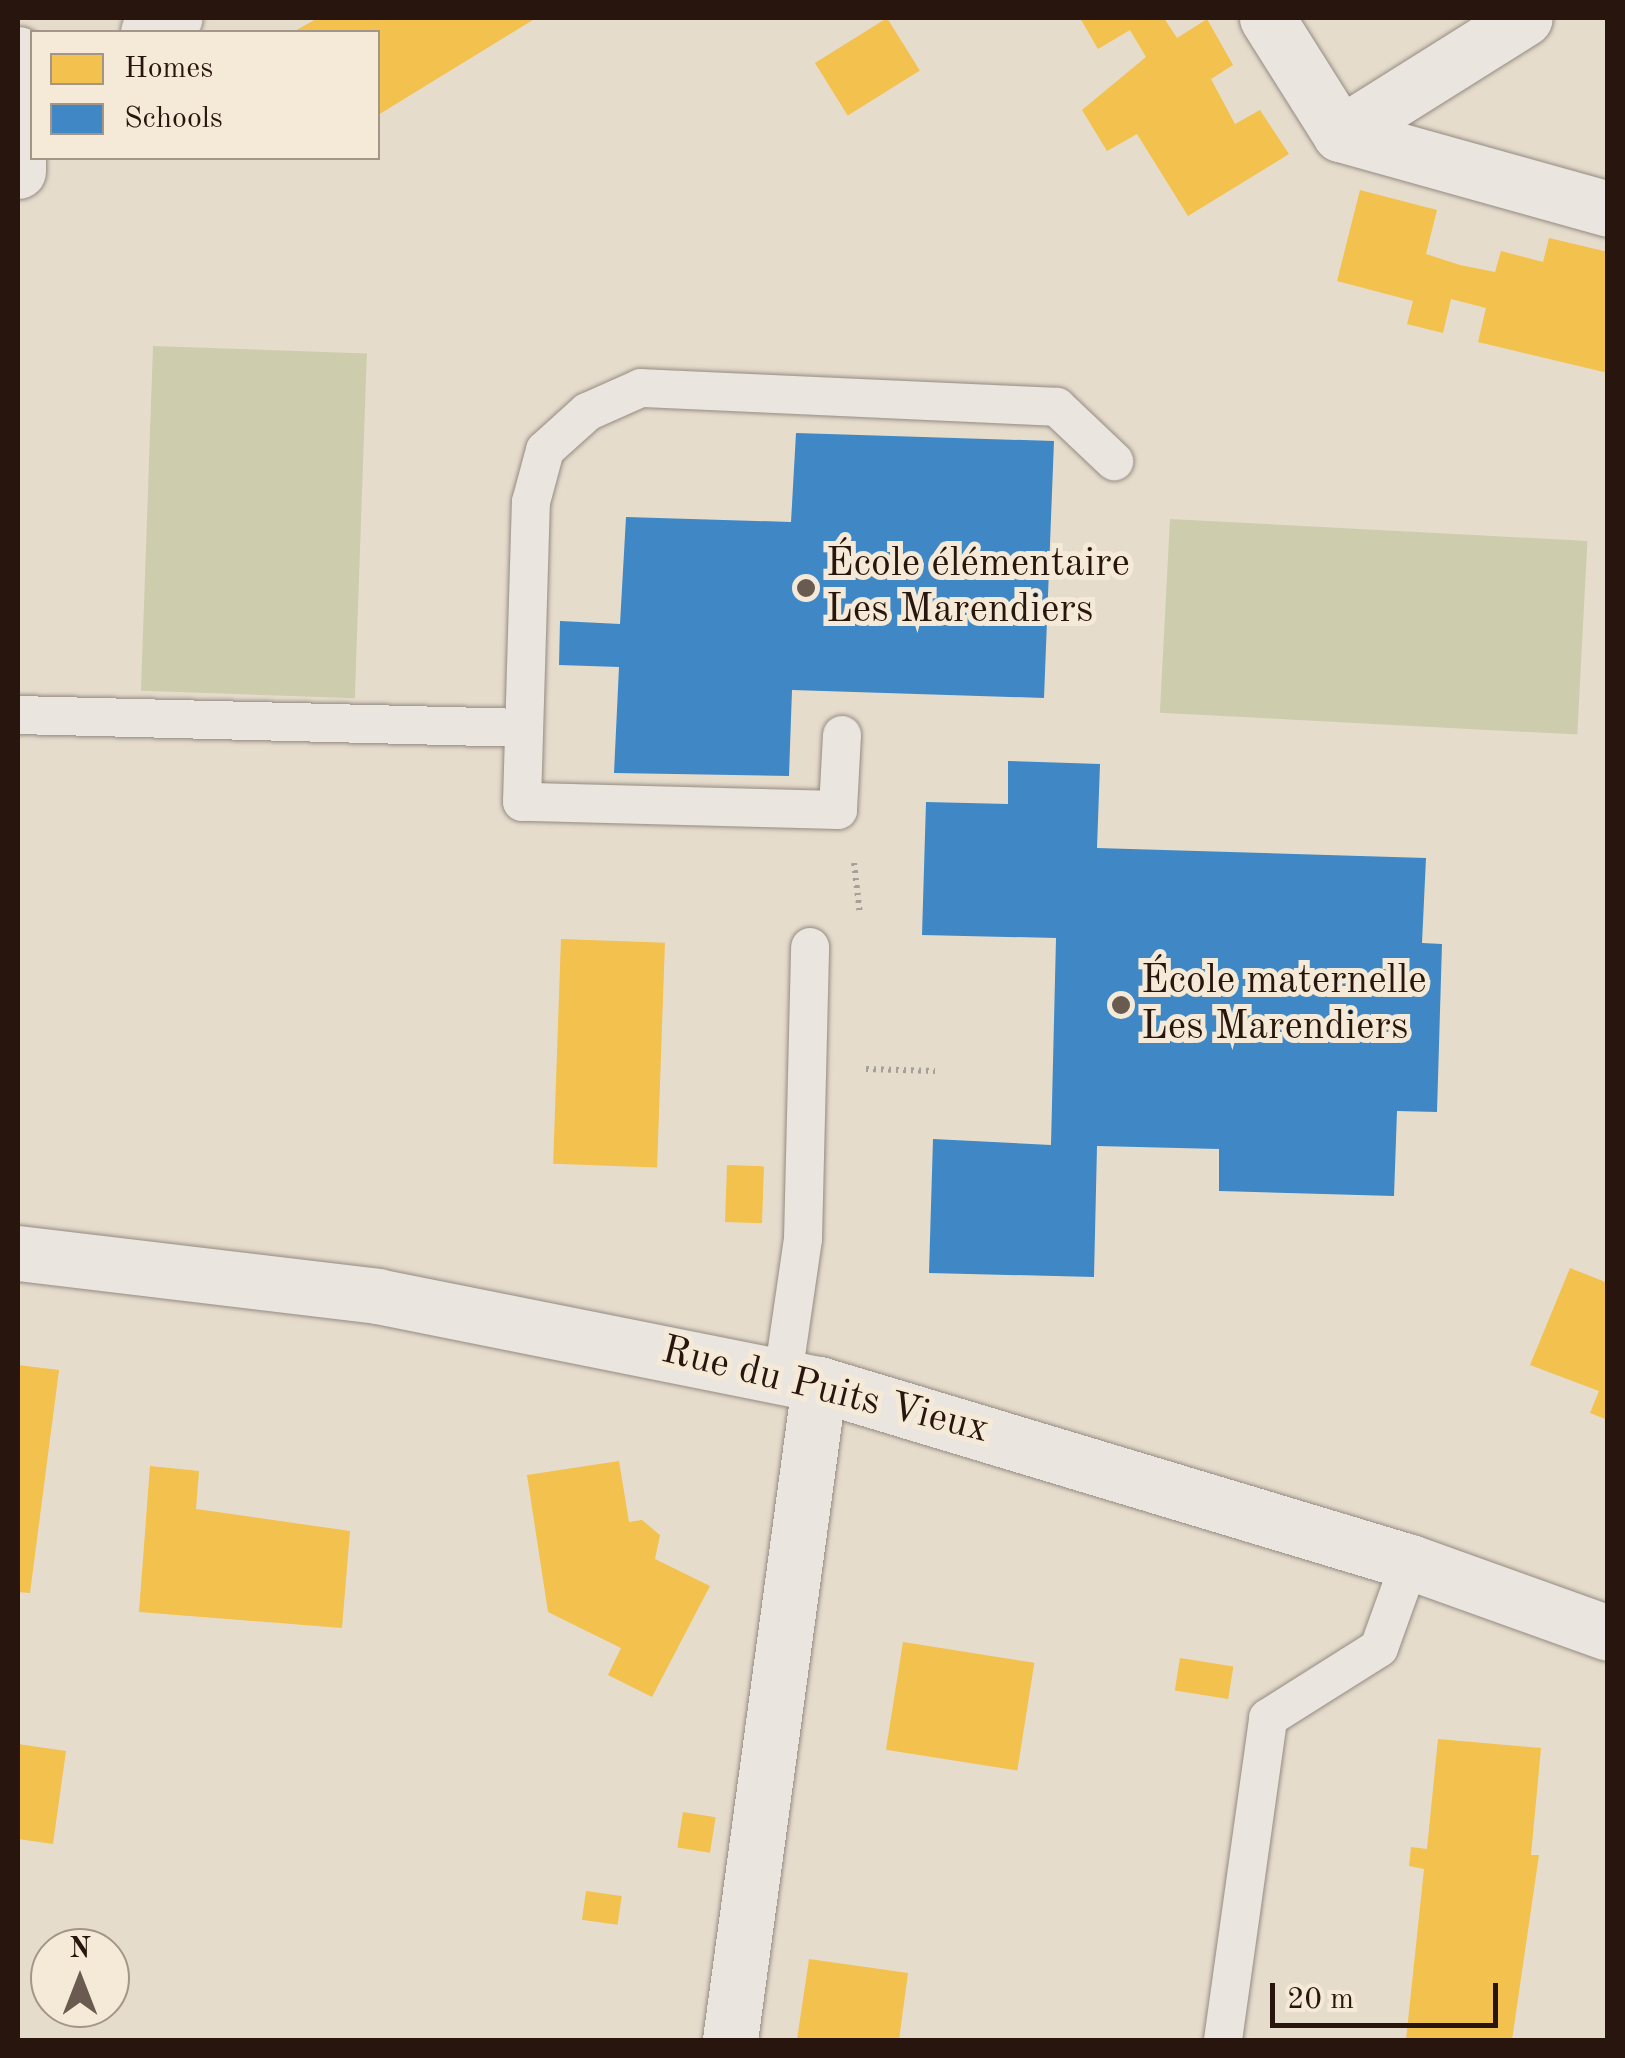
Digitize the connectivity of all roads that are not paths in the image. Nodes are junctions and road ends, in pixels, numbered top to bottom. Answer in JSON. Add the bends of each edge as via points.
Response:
{"nodes":[{"id":1,"x":174,"y":18,"type":"edge"},
{"id":2,"x":1266,"y":18,"type":"edge"},
{"id":3,"x":1525,"y":18,"type":"edge"},
{"id":4,"x":152,"y":30,"type":"edge"},
{"id":5,"x":24,"y":72,"type":"edge"},
{"id":6,"x":1340,"y":134,"type":"junction"},
{"id":7,"x":18,"y":171,"type":"edge"},
{"id":8,"x":1608,"y":209,"type":"edge"},
{"id":9,"x":1114,"y":462,"type":"dead end"},
{"id":10,"x":18,"y":715,"type":"edge"},
{"id":11,"x":523,"y":728,"type":"junction"},
{"id":12,"x":842,"y":734,"type":"dead end"},
{"id":13,"x":810,"y":947,"type":"dead end"},
{"id":14,"x":18,"y":1253,"type":"edge"},
{"id":15,"x":801,"y":1380,"type":"junction"},
{"id":16,"x":1410,"y":1562,"type":"junction"},
{"id":17,"x":1608,"y":1633,"type":"edge"},
{"id":18,"x":730,"y":2040,"type":"edge"},
{"id":19,"x":1223,"y":2040,"type":"edge"}],
"edges":[{"from":1,"to":4,"type":"street"},
{"from":2,"to":6,"type":"street"},
{"from":3,"to":6,"type":"street"},
{"from":5,"to":7,"type":"street"},
{"from":6,"to":8,"type":"street"},
{"from":9,"to":11,"type":"lane","via":[[1058,407],[641,388],[605,404],[545,450],[531,502]]},
{"from":10,"to":11,"type":"lane"},
{"from":11,"to":12,"type":"lane","via":[[522,802],[838,810]]},
{"from":13,"to":15,"type":"lane"},
{"from":14,"to":15,"type":"street","name":"Rue du Puits Vieux","via":[[377,1296]]},
{"from":15,"to":16,"type":"street","name":"Rue du Puits Vieux"},
{"from":15,"to":18,"type":"street"},
{"from":16,"to":17,"type":"street","name":"Rue du Puits Vieux"},
{"from":16,"to":19,"type":"lane","via":[[1379,1648],[1268,1718]]}]}
